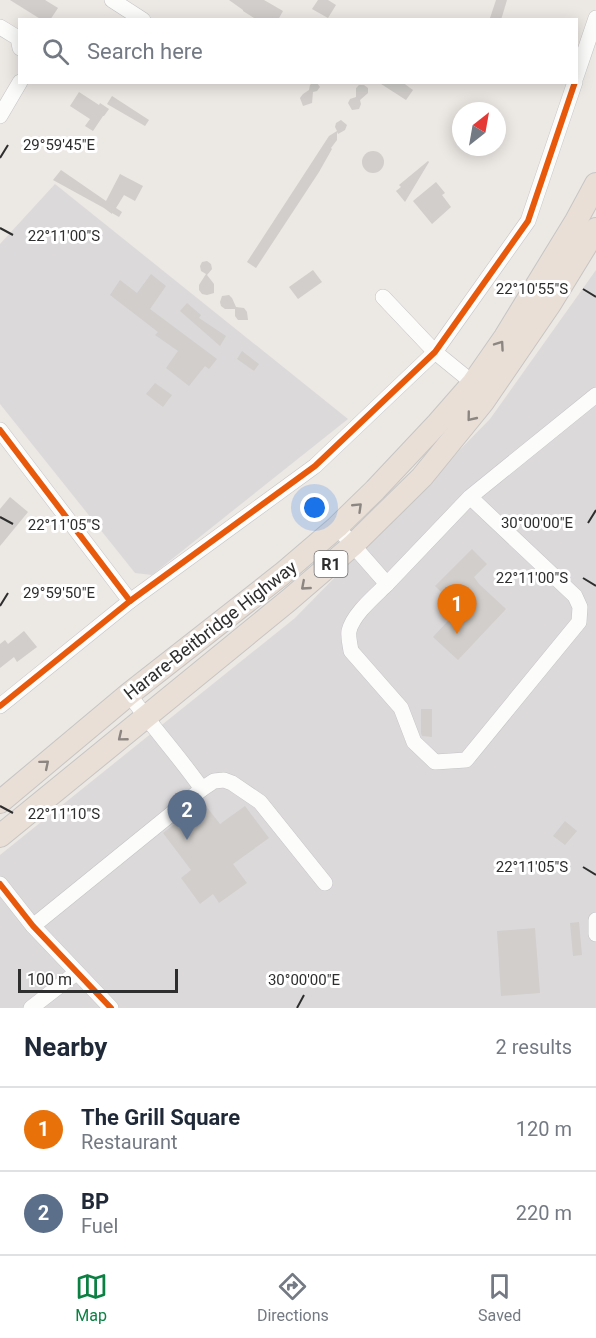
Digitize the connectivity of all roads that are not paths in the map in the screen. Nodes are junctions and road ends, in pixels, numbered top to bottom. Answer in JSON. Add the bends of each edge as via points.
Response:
{"nodes":[{"id":1,"x":112,"y":0,"type":"edge"},
{"id":2,"x":140,"y":18,"type":"edge"},
{"id":3,"x":596,"y":18,"type":"edge"},
{"id":4,"x":0,"y":27,"type":"edge"},
{"id":5,"x":18,"y":38,"type":"edge"},
{"id":6,"x":578,"y":71,"type":"edge"},
{"id":7,"x":19,"y":84,"type":"edge"},
{"id":8,"x":573,"y":84,"type":"edge"},
{"id":9,"x":0,"y":116,"type":"edge"},
{"id":10,"x":596,"y":184,"type":"edge"},
{"id":11,"x":590,"y":229,"type":"edge"},
{"id":12,"x":383,"y":297,"type":"dead end"},
{"id":13,"x":435,"y":352,"type":"junction"},
{"id":14,"x":472,"y":382,"type":"junction"},
{"id":15,"x":596,"y":395,"type":"edge"},
{"id":16,"x":0,"y":430,"type":"edge"},
{"id":17,"x":470,"y":496,"type":"junction"},
{"id":18,"x":337,"y":527,"type":"junction"},
{"id":19,"x":353,"y":545,"type":"junction"},
{"id":20,"x":387,"y":584,"type":"junction"},
{"id":21,"x":130,"y":602,"type":"junction"},
{"id":22,"x":129,"y":694,"type":"junction"},
{"id":23,"x":0,"y":706,"type":"edge"},
{"id":24,"x":146,"y":718,"type":"junction"},
{"id":25,"x":202,"y":789,"type":"junction"},
{"id":26,"x":0,"y":802,"type":"edge"},
{"id":27,"x":0,"y":837,"type":"edge"},
{"id":28,"x":325,"y":883,"type":"dead end"},
{"id":29,"x":0,"y":884,"type":"edge"},
{"id":30,"x":596,"y":920,"type":"edge"},
{"id":31,"x":33,"y":926,"type":"junction"},
{"id":32,"x":596,"y":934,"type":"edge"},
{"id":33,"x":76,"y":973,"type":"junction"},
{"id":34,"x":31,"y":1008,"type":"edge"},
{"id":35,"x":111,"y":1008,"type":"edge"}],
"edges":[{"from":1,"to":2,"type":"street"},
{"from":3,"to":6,"type":"street"},
{"from":4,"to":5,"type":"street"},
{"from":7,"to":9,"type":"street"},
{"from":8,"to":13,"type":"street","via":[[528,221]]},
{"from":10,"to":11,"type":"highway","name":"Harare-Beitbridge Highway","number":"R1"},
{"from":14,"to":11,"type":"highway","name":"Harare-Beitbridge Highway","number":"R1","one_way":true},
{"from":11,"to":19,"type":"highway","name":"Harare-Beitbridge Highway","number":"R1","one_way":true,"via":[[550,304],[483,402],[422,477]]},
{"from":12,"to":13,"type":"street"},
{"from":13,"to":14,"type":"street"},
{"from":13,"to":21,"type":"street","via":[[315,466]]},
{"from":18,"to":14,"type":"highway","name":"Harare-Beitbridge Highway","number":"R1","one_way":true,"via":[[391,474]]},
{"from":15,"to":17,"type":"street"},
{"from":16,"to":21,"type":"street"},
{"from":17,"to":20,"type":"street"},
{"from":17,"to":20,"type":"street","via":[[575,596],[580,607],[579,622],[466,760],[435,762],[414,742],[401,708],[351,651],[350,628],[356,616]]},
{"from":18,"to":19,"type":"street"},
{"from":18,"to":22,"type":"highway","name":"Harare-Beitbridge Highway","number":"R1"},
{"from":19,"to":20,"type":"street"},
{"from":19,"to":24,"type":"highway","name":"Harare-Beitbridge Highway","number":"R1","one_way":true},
{"from":21,"to":23,"type":"street"},
{"from":22,"to":24,"type":"street"},
{"from":26,"to":22,"type":"highway","name":"Harare-Beitbridge Highway","number":"R1","one_way":true},
{"from":24,"to":25,"type":"street"},
{"from":24,"to":27,"type":"highway","name":"Harare-Beitbridge Highway","number":"R1","one_way":true},
{"from":25,"to":28,"type":"street","via":[[224,780],[260,802]]},
{"from":25,"to":31,"type":"street"},
{"from":29,"to":31,"type":"street"},
{"from":30,"to":32,"type":"street"},
{"from":31,"to":33,"type":"street"},
{"from":33,"to":34,"type":"street"},
{"from":33,"to":35,"type":"street"}]}
